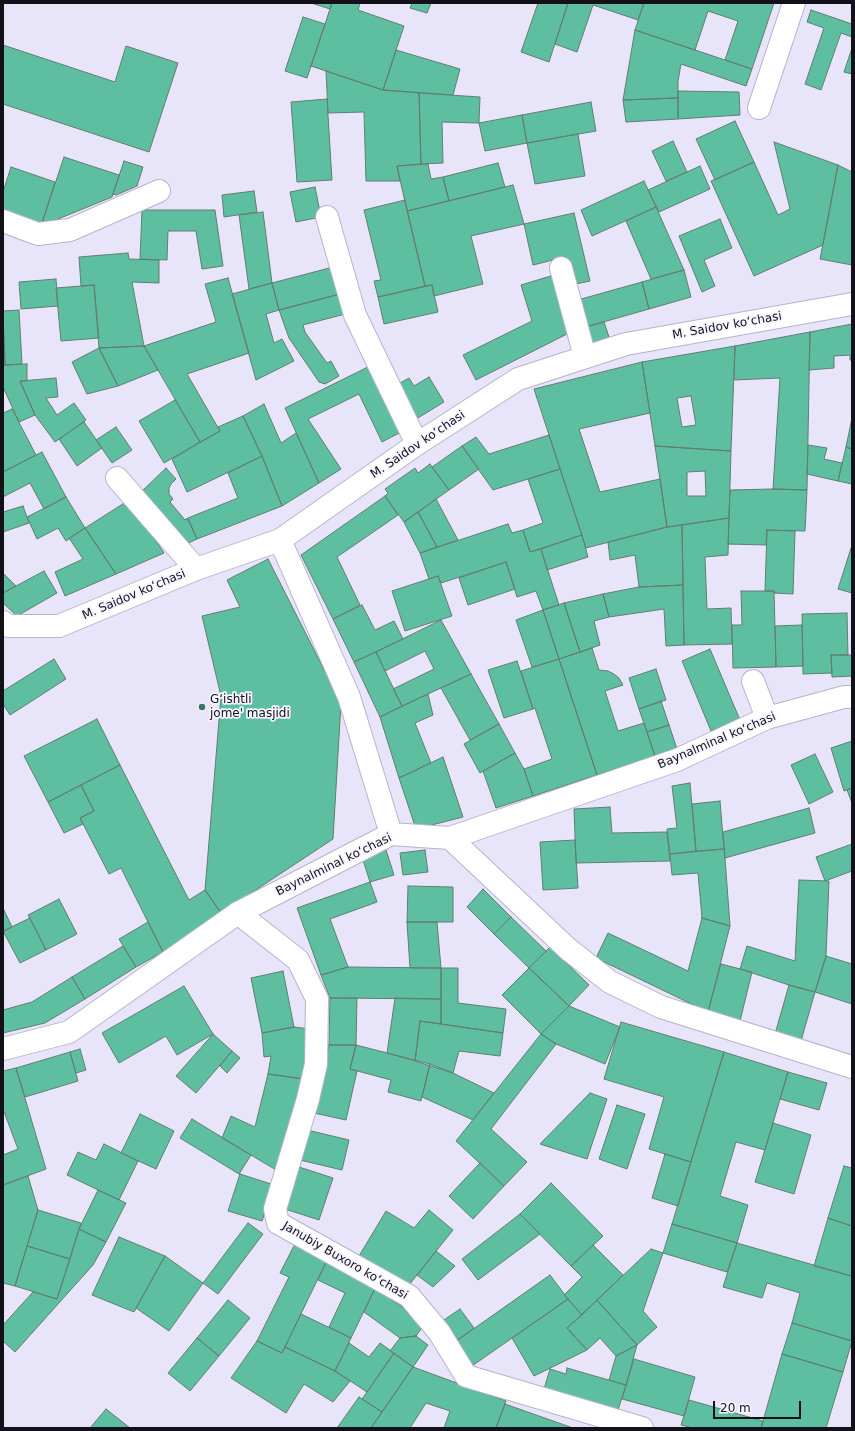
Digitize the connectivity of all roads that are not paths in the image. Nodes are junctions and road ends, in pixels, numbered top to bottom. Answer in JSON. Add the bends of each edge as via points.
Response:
{"nodes":[{"id":1,"x":794,"y":3,"type":"edge"},
{"id":2,"x":759,"y":108,"type":"dead end"},
{"id":3,"x":159,"y":191,"type":"dead end"},
{"id":4,"x":328,"y":217,"type":"dead end"},
{"id":5,"x":3,"y":221,"type":"edge"},
{"id":6,"x":561,"y":268,"type":"dead end"},
{"id":7,"x":852,"y":304,"type":"edge"},
{"id":8,"x":585,"y":357,"type":"junction"},
{"id":9,"x":418,"y":444,"type":"junction"},
{"id":10,"x":117,"y":478,"type":"dead end"},
{"id":11,"x":280,"y":540,"type":"junction"},
{"id":12,"x":196,"y":569,"type":"junction"},
{"id":13,"x":3,"y":622,"type":"edge"},
{"id":14,"x":752,"y":680,"type":"dead end"},
{"id":15,"x":852,"y":697,"type":"edge"},
{"id":16,"x":767,"y":718,"type":"junction"},
{"id":17,"x":391,"y":834,"type":"junction"},
{"id":18,"x":450,"y":838,"type":"junction"},
{"id":19,"x":238,"y":912,"type":"junction"},
{"id":20,"x":3,"y":1049,"type":"edge"},
{"id":21,"x":852,"y":1067,"type":"edge"},
{"id":22,"x":642,"y":1428,"type":"edge"}],
"edges":[{"from":1,"to":2,"type":"street"},
{"from":3,"to":5,"type":"street","via":[[70,230],[38,234]]},
{"from":4,"to":9,"type":"street","via":[[355,315]]},
{"from":6,"to":8,"type":"street"},
{"from":7,"to":8,"type":"street","name":"M. Saidov koʻchasi","via":[[626,344]]},
{"from":8,"to":9,"type":"street","name":"M. Saidov koʻchasi","via":[[518,379]]},
{"from":9,"to":11,"type":"street","name":"M. Saidov koʻchasi"},
{"from":10,"to":12,"type":"street"},
{"from":11,"to":12,"type":"street","name":"M. Saidov koʻchasi"},
{"from":11,"to":17,"type":"street","via":[[348,697]]},
{"from":12,"to":13,"type":"street","name":"M. Saidov koʻchasi","via":[[59,626],[8,626]]},
{"from":14,"to":16,"type":"street"},
{"from":15,"to":16,"type":"street","name":"Baynalminal koʻchasi"},
{"from":16,"to":18,"type":"street","name":"Baynalminal koʻchasi","via":[[677,760]]},
{"from":17,"to":18,"type":"street","name":"Baynalminal koʻchasi"},
{"from":17,"to":19,"type":"street","name":"Baynalminal koʻchasi"},
{"from":18,"to":21,"type":"street","via":[[568,949],[610,982],[661,1007]]},
{"from":19,"to":20,"type":"street","name":"Baynalminal koʻchasi","via":[[69,1032]]},
{"from":19,"to":22,"type":"street","name":"Janubiy Buxoro koʻchasi","via":[[298,960],[317,999],[316,1064],[275,1209],[278,1223],[409,1296],[439,1332],[466,1376]]}]}
